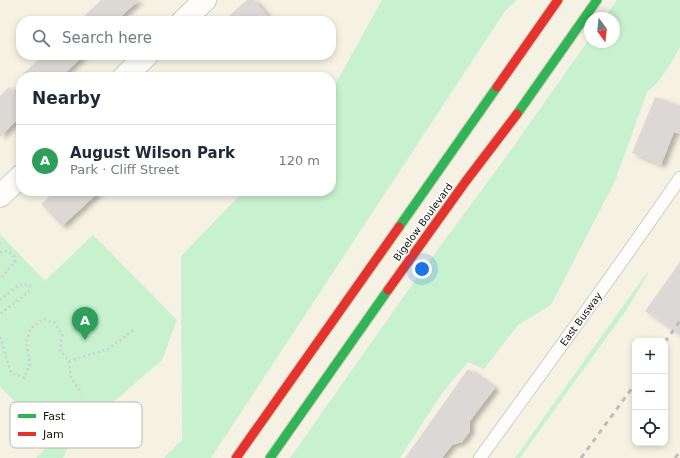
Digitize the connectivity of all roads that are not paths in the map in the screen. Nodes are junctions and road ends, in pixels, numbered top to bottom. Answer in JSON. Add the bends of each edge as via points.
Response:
{"nodes":[{"id":1,"x":205,"y":0,"type":"edge"},
{"id":2,"x":558,"y":0,"type":"edge"},
{"id":3,"x":597,"y":0,"type":"edge"},
{"id":4,"x":188,"y":16,"type":"edge"},
{"id":5,"x":142,"y":60,"type":"edge"},
{"id":6,"x":129,"y":72,"type":"edge"},
{"id":7,"x":680,"y":178,"type":"edge"},
{"id":8,"x":16,"y":181,"type":"edge"},
{"id":9,"x":0,"y":196,"type":"edge"},
{"id":10,"x":236,"y":458,"type":"edge"},
{"id":11,"x":270,"y":458,"type":"edge"},
{"id":12,"x":480,"y":458,"type":"edge"}],
"edges":[{"from":1,"to":4,"type":"street"},
{"from":2,"to":10,"type":"main road","name":"Bigelow Boulevard"},
{"from":3,"to":11,"type":"main road","name":"Bigelow Boulevard"},
{"from":5,"to":6,"type":"street"},
{"from":7,"to":12,"type":"lane","name":"East Busway","via":[[594,302]]},
{"from":8,"to":9,"type":"street"}]}
